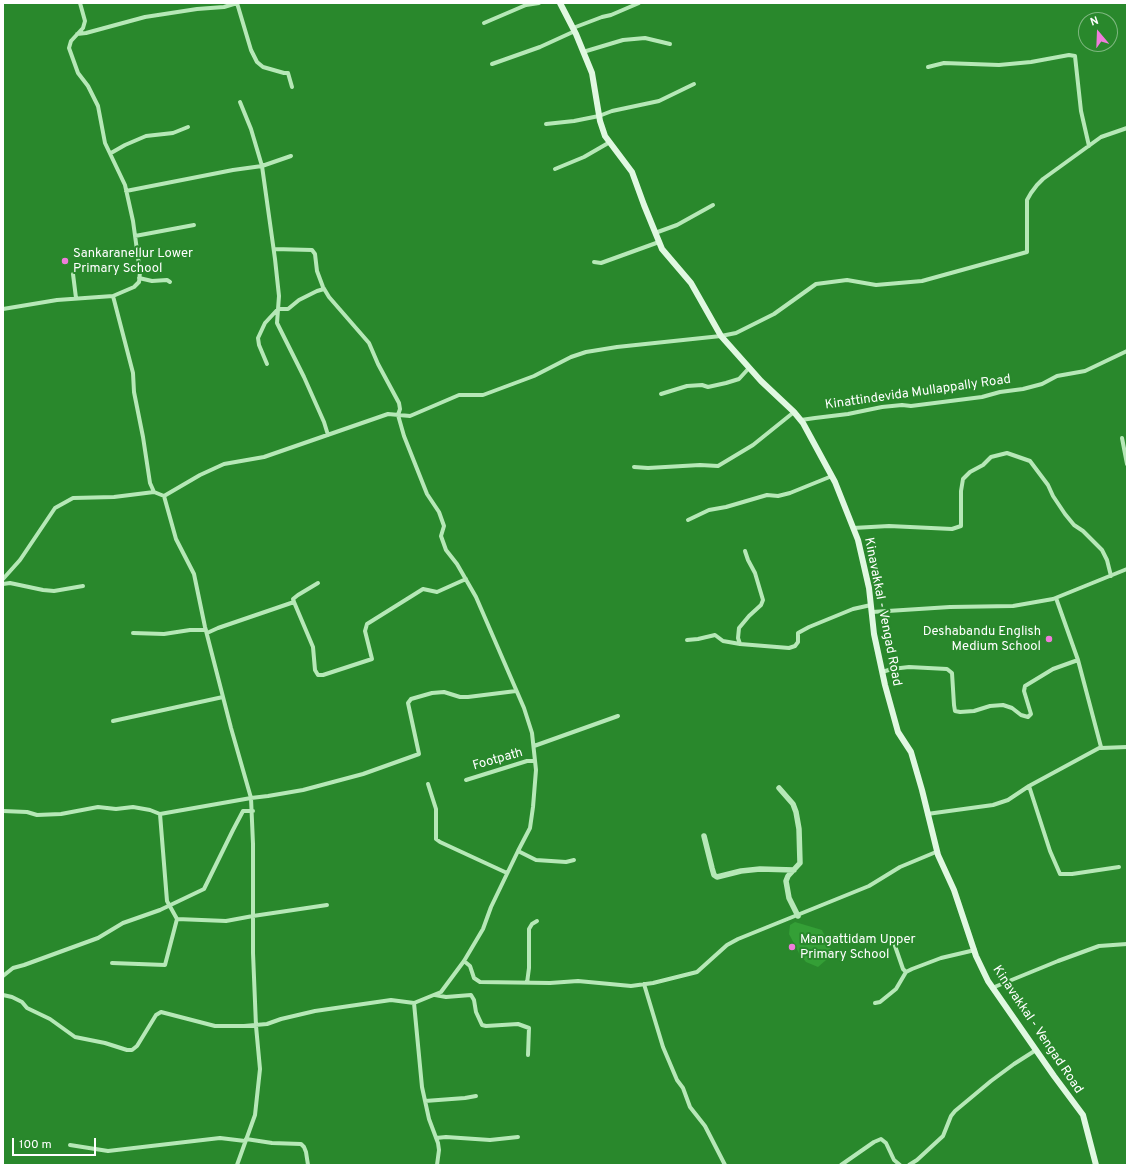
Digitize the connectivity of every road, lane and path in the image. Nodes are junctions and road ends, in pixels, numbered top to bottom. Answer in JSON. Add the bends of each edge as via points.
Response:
{"nodes":[{"id":1,"x":80,"y":3,"type":"edge"},
{"id":2,"x":237,"y":3,"type":"edge"},
{"id":3,"x":539,"y":3,"type":"edge"},
{"id":4,"x":554,"y":3,"type":"edge"},
{"id":5,"x":560,"y":3,"type":"edge"},
{"id":6,"x":639,"y":3,"type":"edge"},
{"id":7,"x":484,"y":23,"type":"dead end"},
{"id":8,"x":574,"y":30,"type":"junction"},
{"id":9,"x":77,"y":34,"type":"junction"},
{"id":10,"x":670,"y":44,"type":"dead end"},
{"id":11,"x":584,"y":52,"type":"junction"},
{"id":12,"x":492,"y":64,"type":"dead end"},
{"id":13,"x":928,"y":67,"type":"dead end"},
{"id":14,"x":694,"y":84,"type":"dead end"},
{"id":15,"x":292,"y":87,"type":"dead end"},
{"id":16,"x":240,"y":102,"type":"dead end"},
{"id":17,"x":599,"y":116,"type":"junction"},
{"id":18,"x":546,"y":124,"type":"dead end"},
{"id":19,"x":188,"y":127,"type":"dead end"},
{"id":20,"x":1127,"y":128,"type":"edge"},
{"id":21,"x":610,"y":142,"type":"junction"},
{"id":22,"x":1089,"y":146,"type":"junction"},
{"id":23,"x":111,"y":153,"type":"junction"},
{"id":24,"x":291,"y":156,"type":"dead end"},
{"id":25,"x":262,"y":166,"type":"junction"},
{"id":26,"x":556,"y":169,"type":"dead end"},
{"id":27,"x":126,"y":191,"type":"junction"},
{"id":28,"x":713,"y":205,"type":"dead end"},
{"id":29,"x":194,"y":225,"type":"dead end"},
{"id":30,"x":656,"y":233,"type":"junction"},
{"id":31,"x":135,"y":236,"type":"junction"},
{"id":32,"x":659,"y":242,"type":"junction"},
{"id":33,"x":274,"y":249,"type":"junction"},
{"id":34,"x":594,"y":262,"type":"dead end"},
{"id":35,"x":73,"y":274,"type":"dead end"},
{"id":36,"x":139,"y":278,"type":"junction"},
{"id":37,"x":170,"y":282,"type":"dead end"},
{"id":38,"x":324,"y":289,"type":"junction"},
{"id":39,"x":114,"y":296,"type":"junction"},
{"id":40,"x":76,"y":298,"type":"junction"},
{"id":41,"x":3,"y":309,"type":"edge"},
{"id":42,"x":278,"y":309,"type":"junction"},
{"id":43,"x":721,"y":336,"type":"junction"},
{"id":44,"x":1127,"y":351,"type":"edge"},
{"id":45,"x":267,"y":364,"type":"dead end"},
{"id":46,"x":749,"y":368,"type":"junction"},
{"id":47,"x":661,"y":394,"type":"dead end"},
{"id":48,"x":794,"y":412,"type":"junction"},
{"id":49,"x":398,"y":415,"type":"junction"},
{"id":50,"x":801,"y":420,"type":"junction"},
{"id":51,"x":328,"y":435,"type":"junction"},
{"id":52,"x":1122,"y":438,"type":"dead end"},
{"id":53,"x":1127,"y":464,"type":"edge"},
{"id":54,"x":634,"y":467,"type":"dead end"},
{"id":55,"x":832,"y":476,"type":"junction"},
{"id":56,"x":154,"y":492,"type":"junction"},
{"id":57,"x":164,"y":496,"type":"junction"},
{"id":58,"x":688,"y":520,"type":"dead end"},
{"id":59,"x":853,"y":528,"type":"junction"},
{"id":60,"x":745,"y":551,"type":"dead end"},
{"id":61,"x":1127,"y":569,"type":"edge"},
{"id":62,"x":1111,"y":576,"type":"junction"},
{"id":63,"x":3,"y":578,"type":"edge"},
{"id":64,"x":466,"y":579,"type":"junction"},
{"id":65,"x":318,"y":583,"type":"dead end"},
{"id":66,"x":3,"y":584,"type":"edge"},
{"id":67,"x":83,"y":586,"type":"dead end"},
{"id":68,"x":1056,"y":598,"type":"junction"},
{"id":69,"x":294,"y":602,"type":"junction"},
{"id":70,"x":871,"y":605,"type":"junction"},
{"id":71,"x":872,"y":612,"type":"junction"},
{"id":72,"x":207,"y":632,"type":"junction"},
{"id":73,"x":133,"y":633,"type":"dead end"},
{"id":74,"x":687,"y":640,"type":"dead end"},
{"id":75,"x":740,"y":644,"type":"junction"},
{"id":76,"x":1078,"y":660,"type":"junction"},
{"id":77,"x":882,"y":672,"type":"junction"},
{"id":78,"x":516,"y":691,"type":"junction"},
{"id":79,"x":223,"y":697,"type":"junction"},
{"id":80,"x":618,"y":716,"type":"dead end"},
{"id":81,"x":113,"y":721,"type":"dead end"},
{"id":82,"x":534,"y":746,"type":"junction"},
{"id":83,"x":1127,"y":747,"type":"edge"},
{"id":84,"x":1101,"y":748,"type":"junction"},
{"id":85,"x":535,"y":761,"type":"junction"},
{"id":86,"x":466,"y":780,"type":"dead end"},
{"id":87,"x":428,"y":784,"type":"dead end"},
{"id":88,"x":1029,"y":786,"type":"junction"},
{"id":89,"x":779,"y":788,"type":"dead end"},
{"id":90,"x":251,"y":798,"type":"junction"},
{"id":91,"x":3,"y":811,"type":"edge"},
{"id":92,"x":253,"y":811,"type":"junction"},
{"id":93,"x":160,"y":814,"type":"junction"},
{"id":94,"x":927,"y":814,"type":"junction"},
{"id":95,"x":704,"y":836,"type":"dead end"},
{"id":96,"x":518,"y":851,"type":"junction"},
{"id":97,"x":936,"y":852,"type":"junction"},
{"id":98,"x":574,"y":860,"type":"dead end"},
{"id":99,"x":1119,"y":867,"type":"dead end"},
{"id":100,"x":794,"y":870,"type":"junction"},
{"id":101,"x":507,"y":873,"type":"junction"},
{"id":102,"x":327,"y":905,"type":"dead end"},
{"id":103,"x":170,"y":906,"type":"junction"},
{"id":104,"x":253,"y":916,"type":"junction"},
{"id":105,"x":798,"y":916,"type":"junction"},
{"id":106,"x":178,"y":919,"type":"junction"},
{"id":107,"x":537,"y":921,"type":"dead end"},
{"id":108,"x":894,"y":943,"type":"dead end"},
{"id":109,"x":1127,"y":944,"type":"edge"},
{"id":110,"x":975,"y":950,"type":"junction"},
{"id":111,"x":464,"y":961,"type":"junction"},
{"id":112,"x":112,"y":963,"type":"dead end"},
{"id":113,"x":906,"y":972,"type":"junction"},
{"id":114,"x":3,"y":976,"type":"edge"},
{"id":115,"x":527,"y":983,"type":"junction"},
{"id":116,"x":644,"y":984,"type":"junction"},
{"id":117,"x":992,"y":988,"type":"junction"},
{"id":118,"x":3,"y":995,"type":"edge"},
{"id":119,"x":434,"y":995,"type":"junction"},
{"id":120,"x":414,"y":1003,"type":"junction"},
{"id":121,"x":875,"y":1003,"type":"dead end"},
{"id":122,"x":256,"y":1026,"type":"junction"},
{"id":123,"x":1036,"y":1050,"type":"junction"},
{"id":124,"x":528,"y":1055,"type":"dead end"},
{"id":125,"x":476,"y":1096,"type":"dead end"},
{"id":126,"x":425,"y":1101,"type":"junction"},
{"id":127,"x":518,"y":1137,"type":"dead end"},
{"id":128,"x":436,"y":1138,"type":"junction"},
{"id":129,"x":246,"y":1140,"type":"junction"},
{"id":130,"x":70,"y":1145,"type":"dead end"},
{"id":131,"x":237,"y":1165,"type":"edge"},
{"id":132,"x":308,"y":1165,"type":"edge"},
{"id":133,"x":437,"y":1165,"type":"edge"},
{"id":134,"x":725,"y":1165,"type":"edge"},
{"id":135,"x":841,"y":1165,"type":"edge"},
{"id":136,"x":900,"y":1165,"type":"edge"},
{"id":137,"x":909,"y":1165,"type":"edge"},
{"id":138,"x":1096,"y":1165,"type":"edge"}],
"edges":[{"from":1,"to":9,"type":"street","via":[[85,22]]},
{"from":2,"to":9,"type":"street","via":[[145,17]]},
{"from":2,"to":15,"type":"street","via":[[257,62],[263,67],[288,73]]},
{"from":3,"to":7,"type":"street","via":[[526,5]]},
{"from":4,"to":5,"type":"street"},
{"from":5,"to":8,"type":"main road","name":"Kinavakkal - Vengad Road"},
{"from":6,"to":8,"type":"street","via":[[611,15],[602,16]]},
{"from":8,"to":11,"type":"main road","name":"Kinavakkal - Vengad Road"},
{"from":8,"to":12,"type":"street","via":[[540,47]]},
{"from":9,"to":23,"type":"street","via":[[69,48],[78,73],[98,106],[106,143]]},
{"from":10,"to":11,"type":"street","via":[[645,38],[623,40]]},
{"from":11,"to":17,"type":"main road","name":"Kinavakkal - Vengad Road","via":[[592,73]]},
{"from":13,"to":22,"type":"street","via":[[944,63],[999,65],[1075,56],[1081,111]]},
{"from":14,"to":17,"type":"street","via":[[659,101]]},
{"from":16,"to":25,"type":"street"},
{"from":17,"to":18,"type":"street"},
{"from":17,"to":21,"type":"main road","name":"Kinavakkal - Vengad Road","via":[[605,136]]},
{"from":19,"to":23,"type":"street","via":[[173,133],[146,136]]},
{"from":20,"to":22,"type":"street","via":[[1101,137]]},
{"from":21,"to":26,"type":"street"},
{"from":21,"to":30,"type":"main road","name":"Kinavakkal - Vengad Road","via":[[632,172]]},
{"from":22,"to":43,"type":"street","via":[[1043,179],[1031,193],[1028,200],[1027,252],[922,281],[876,285],[847,280],[816,284],[774,314],[736,333]]},
{"from":23,"to":27,"type":"street"},
{"from":24,"to":25,"type":"street"},
{"from":25,"to":27,"type":"street"},
{"from":25,"to":33,"type":"street"},
{"from":27,"to":31,"type":"street"},
{"from":28,"to":30,"type":"street","via":[[677,225]]},
{"from":29,"to":31,"type":"street"},
{"from":30,"to":32,"type":"main road","name":"Kinavakkal - Vengad Road"},
{"from":31,"to":36,"type":"street"},
{"from":32,"to":34,"type":"street","via":[[601,263]]},
{"from":32,"to":43,"type":"main road","name":"Kinavakkal - Vengad Road","via":[[691,283]]},
{"from":33,"to":38,"type":"street","via":[[312,250]]},
{"from":33,"to":42,"type":"street"},
{"from":35,"to":40,"type":"street"},
{"from":36,"to":37,"type":"street"},
{"from":36,"to":39,"type":"street","via":[[134,287]]},
{"from":38,"to":42,"type":"street","via":[[299,300],[288,309]]},
{"from":38,"to":49,"type":"street","via":[[371,347],[399,403]]},
{"from":39,"to":40,"type":"street"},
{"from":39,"to":56,"type":"street","via":[[133,373],[150,483]]},
{"from":40,"to":41,"type":"street"},
{"from":42,"to":45,"type":"street","via":[[265,323],[258,338]]},
{"from":42,"to":51,"type":"street","via":[[277,323],[304,377]]},
{"from":43,"to":46,"type":"main road","name":"Kinavakkal - Vengad Road"},
{"from":43,"to":49,"type":"street","via":[[586,352],[534,376],[483,395],[459,395],[410,416]]},
{"from":44,"to":50,"type":"street","name":"Kinattindevida Mullappally Road","via":[[1085,371],[1057,376],[1042,384],[1023,389],[982,397],[882,407]]},
{"from":46,"to":47,"type":"street","via":[[739,379],[726,383],[708,387],[687,386]]},
{"from":46,"to":48,"type":"main road","name":"Kinavakkal - Vengad Road"},
{"from":48,"to":50,"type":"main road","name":"Kinavakkal - Vengad Road"},
{"from":48,"to":54,"type":"street","via":[[753,445],[718,466]]},
{"from":49,"to":51,"type":"street","via":[[388,414]]},
{"from":49,"to":64,"type":"street","via":[[427,494],[439,512],[444,526],[442,536],[446,550]]},
{"from":50,"to":55,"type":"main road","name":"Kinavakkal - Vengad Road"},
{"from":51,"to":57,"type":"street","via":[[264,457],[224,464]]},
{"from":52,"to":53,"type":"street"},
{"from":55,"to":58,"type":"street","via":[[790,493],[767,495],[710,510]]},
{"from":55,"to":59,"type":"main road","name":"Kinavakkal - Vengad Road"},
{"from":56,"to":57,"type":"street"},
{"from":56,"to":63,"type":"street","via":[[73,498],[55,508],[20,560]]},
{"from":57,"to":72,"type":"street","via":[[176,539],[194,574]]},
{"from":59,"to":62,"type":"street","via":[[961,526],[963,478],[991,457],[1007,453],[1030,461],[1048,484],[1065,514],[1102,550],[1108,560]]},
{"from":59,"to":70,"type":"main road","name":"Kinavakkal - Vengad Road","via":[[858,540]]},
{"from":60,"to":75,"type":"street","via":[[763,600],[739,628]]},
{"from":61,"to":62,"type":"street"},
{"from":62,"to":68,"type":"street"},
{"from":64,"to":69,"type":"street","via":[[437,592],[423,589],[367,624],[365,631],[372,659],[323,675],[314,670],[313,647]]},
{"from":64,"to":78,"type":"street"},
{"from":65,"to":69,"type":"street","via":[[298,595],[293,599]]},
{"from":66,"to":67,"type":"street","via":[[54,591]]},
{"from":68,"to":71,"type":"street","via":[[1013,606]]},
{"from":68,"to":76,"type":"street"},
{"from":69,"to":72,"type":"street"},
{"from":70,"to":71,"type":"main road","name":"Kinavakkal - Vengad Road"},
{"from":70,"to":75,"type":"street","via":[[853,609],[798,633],[796,646],[789,648]]},
{"from":71,"to":77,"type":"main road","name":"Kinavakkal - Vengad Road"},
{"from":72,"to":73,"type":"street","via":[[190,630],[164,634]]},
{"from":72,"to":79,"type":"street"},
{"from":74,"to":75,"type":"street","via":[[715,635],[723,641]]},
{"from":76,"to":77,"type":"street","via":[[1053,669],[1025,686],[1024,692],[1031,714],[1028,717],[1003,705],[974,711],[955,711],[952,673],[947,669],[910,666]]},
{"from":76,"to":84,"type":"street"},
{"from":77,"to":94,"type":"main road","name":"Kinavakkal - Vengad Road","via":[[898,732],[911,752]]},
{"from":78,"to":82,"type":"street","via":[[526,714]]},
{"from":78,"to":90,"type":"street","via":[[468,697],[444,692],[411,699],[408,703],[419,754],[363,774],[303,790]]},
{"from":79,"to":81,"type":"street"},
{"from":79,"to":90,"type":"street"},
{"from":80,"to":82,"type":"street"},
{"from":82,"to":85,"type":"street"},
{"from":83,"to":84,"type":"street"},
{"from":84,"to":88,"type":"street"},
{"from":85,"to":86,"type":"street","name":"Footpath","via":[[527,761]]},
{"from":85,"to":96,"type":"street","via":[[530,828]]},
{"from":87,"to":101,"type":"street","via":[[436,809],[436,839]]},
{"from":88,"to":94,"type":"street","via":[[1008,800],[993,805]]},
{"from":88,"to":99,"type":"street","via":[[1060,874]]},
{"from":89,"to":100,"type":"street","via":[[793,804],[796,812],[800,863]]},
{"from":90,"to":92,"type":"street"},
{"from":90,"to":93,"type":"street"},
{"from":91,"to":93,"type":"street","via":[[37,815],[61,814],[98,807],[133,807]]},
{"from":92,"to":103,"type":"street","via":[[243,811],[204,889]]},
{"from":92,"to":104,"type":"street"},
{"from":93,"to":103,"type":"street","via":[[167,901]]},
{"from":94,"to":97,"type":"main road","name":"Kinavakkal - Vengad Road"},
{"from":95,"to":100,"type":"street","via":[[714,875],[717,877],[760,869]]},
{"from":96,"to":98,"type":"street","via":[[536,860]]},
{"from":96,"to":101,"type":"street"},
{"from":97,"to":105,"type":"street","via":[[900,867],[869,886]]},
{"from":97,"to":110,"type":"main road","name":"Kinavakkal - Vengad Road","via":[[954,890]]},
{"from":100,"to":105,"type":"street","via":[[788,876],[786,886]]},
{"from":101,"to":111,"type":"street","via":[[483,929]]},
{"from":102,"to":104,"type":"street"},
{"from":103,"to":106,"type":"street"},
{"from":103,"to":114,"type":"street","via":[[123,922],[98,938],[13,968]]},
{"from":104,"to":106,"type":"street","via":[[226,921]]},
{"from":104,"to":122,"type":"street"},
{"from":105,"to":116,"type":"street","via":[[727,945],[697,972]]},
{"from":106,"to":112,"type":"street","via":[[165,965]]},
{"from":107,"to":115,"type":"street","via":[[530,929]]},
{"from":108,"to":113,"type":"street"},
{"from":109,"to":117,"type":"street","via":[[1099,946]]},
{"from":110,"to":113,"type":"street","via":[[941,958]]},
{"from":110,"to":117,"type":"main road","name":"Kinavakkal - Vengad Road"},
{"from":111,"to":115,"type":"street","via":[[470,966],[476,980]]},
{"from":111,"to":119,"type":"street","via":[[440,992]]},
{"from":113,"to":121,"type":"street","via":[[896,988],[880,1002]]},
{"from":115,"to":116,"type":"street","via":[[578,981],[630,986]]},
{"from":116,"to":134,"type":"street","via":[[663,1047],[677,1080]]},
{"from":117,"to":123,"type":"main road","name":"Kinavakkal - Vengad Road"},
{"from":118,"to":122,"type":"street","via":[[22,1002],[27,1008],[50,1019],[75,1037],[127,1050],[137,1046],[156,1015],[161,1012],[215,1026]]},
{"from":119,"to":120,"type":"street"},
{"from":119,"to":124,"type":"street","via":[[471,995],[482,1025],[518,1024],[529,1028]]},
{"from":120,"to":122,"type":"street","via":[[391,1000],[315,1011]]},
{"from":120,"to":126,"type":"street"},
{"from":122,"to":129,"type":"street","via":[[260,1069],[255,1115]]},
{"from":123,"to":137,"type":"street","via":[[955,1111],[944,1136]]},
{"from":123,"to":138,"type":"main road","name":"Kinavakkal - Vengad Road","via":[[1083,1115]]},
{"from":125,"to":126,"type":"street"},
{"from":126,"to":128,"type":"street"},
{"from":127,"to":128,"type":"street","via":[[490,1140],[446,1136]]},
{"from":128,"to":133,"type":"street","via":[[439,1150]]},
{"from":129,"to":130,"type":"street","via":[[220,1138],[108,1151]]},
{"from":129,"to":131,"type":"street"},
{"from":129,"to":132,"type":"street","via":[[301,1144],[306,1152]]},
{"from":135,"to":136,"type":"street","via":[[880,1140],[886,1143],[894,1160]]}]}
